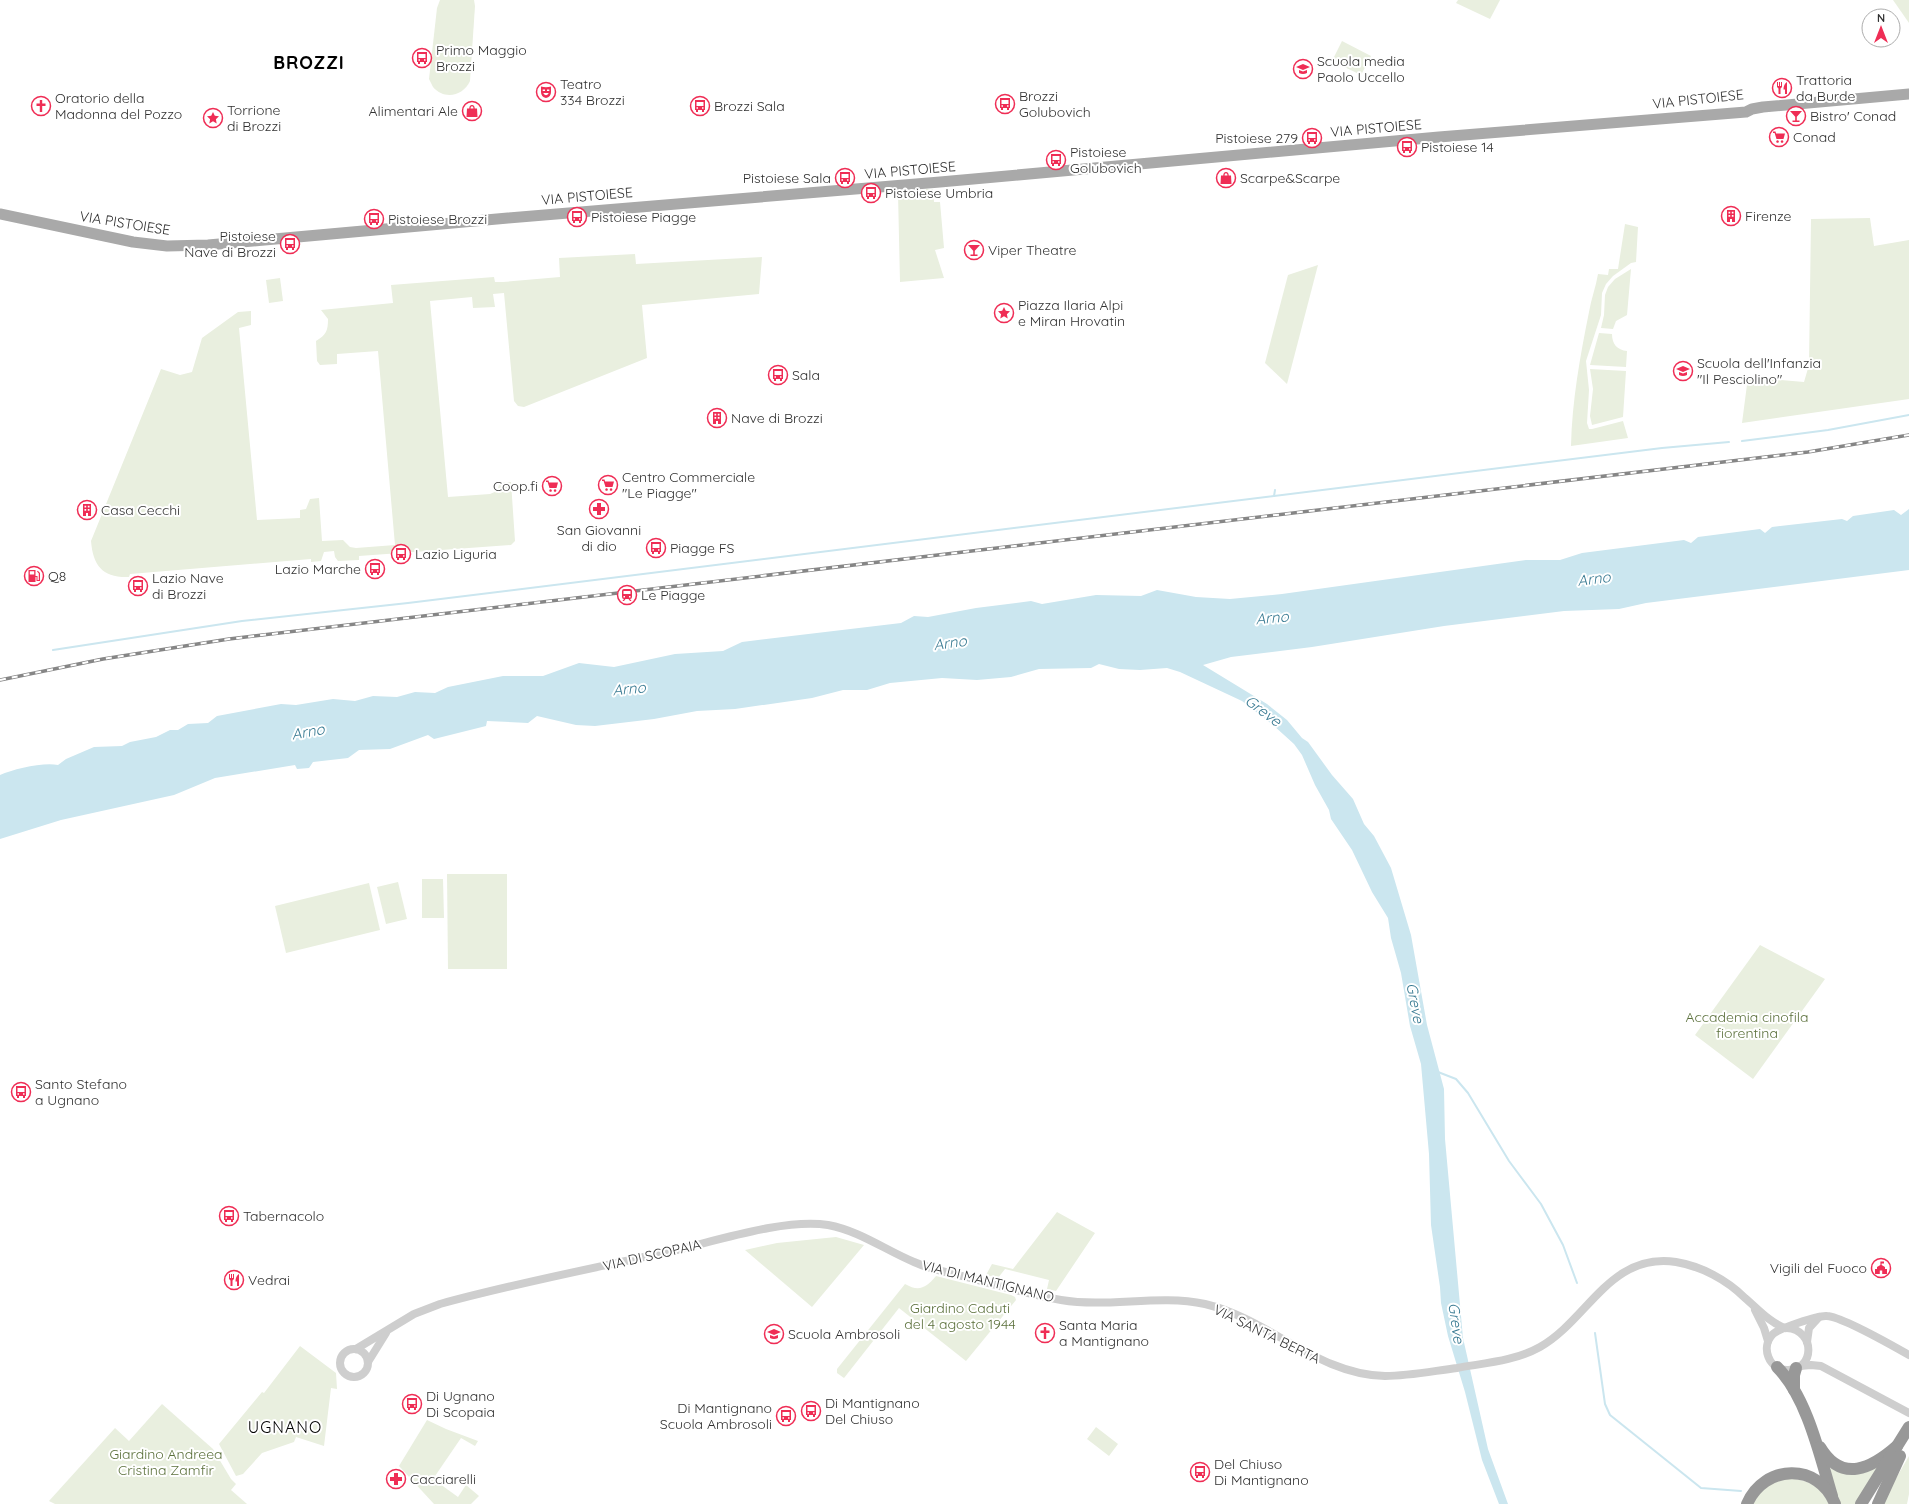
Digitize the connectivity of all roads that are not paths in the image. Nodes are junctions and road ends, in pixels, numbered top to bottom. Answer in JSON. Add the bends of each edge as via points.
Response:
{"nodes":[{"id":1,"x":1909,"y":94,"type":"edge"},
{"id":2,"x":1752,"y":109,"type":"junction"},
{"id":3,"x":0,"y":208,"type":"edge"},
{"id":4,"x":0,"y":214,"type":"edge"},
{"id":5,"x":915,"y":1263,"type":"joint"},
{"id":6,"x":1062,"y":1300,"type":"joint"},
{"id":7,"x":1752,"y":1304,"type":"junction"},
{"id":8,"x":1820,"y":1316,"type":"junction"},
{"id":9,"x":1786,"y":1328,"type":"junction"},
{"id":10,"x":388,"y":1330,"type":"junction"},
{"id":11,"x":1768,"y":1341,"type":"junction"},
{"id":12,"x":1808,"y":1345,"type":"junction"},
{"id":13,"x":356,"y":1349,"type":"junction"},
{"id":14,"x":1909,"y":1355,"type":"edge"},
{"id":15,"x":368,"y":1362,"type":"junction"},
{"id":16,"x":1821,"y":1366,"type":"junction"},
{"id":17,"x":1777,"y":1367,"type":"junction"},
{"id":18,"x":1798,"y":1367,"type":"junction"},
{"id":19,"x":1794,"y":1390,"type":"junction"},
{"id":20,"x":1909,"y":1413,"type":"edge"},
{"id":21,"x":1909,"y":1427,"type":"edge"},
{"id":22,"x":1815,"y":1439,"type":"junction"},
{"id":23,"x":1903,"y":1445,"type":"edge"},
{"id":24,"x":1833,"y":1500,"type":"edge"},
{"id":25,"x":1747,"y":1504,"type":"edge"},
{"id":26,"x":1861,"y":1504,"type":"edge"},
{"id":27,"x":1871,"y":1504,"type":"edge"},
{"id":28,"x":1878,"y":1504,"type":"edge"}],
"edges":[{"from":1,"to":2,"type":"main road","name":"VIA PISTOIESE"},
{"from":2,"to":3,"type":"main road","name":"VIA PISTOIESE","via":[[1745,105],[1239,148],[828,187],[214,237],[146,237]]},
{"from":2,"to":4,"type":"main road","name":"VIA PISTOIESE","via":[[1746,112],[208,245],[168,246],[133,242]]},
{"from":5,"to":6,"type":"street","name":"VIA DI MANTIGNANO"},
{"from":5,"to":10,"type":"street","name":"VIA DI SCOPAIA","via":[[847,1230],[825,1225],[797,1224],[752,1232],[457,1300],[414,1314]]},
{"from":6,"to":7,"type":"street","name":"VIA SANTA BERTA","via":[[1097,1303],[1178,1301],[1209,1305],[1244,1319],[1341,1369],[1364,1374],[1399,1376],[1498,1361],[1530,1352],[1555,1337],[1611,1281],[1625,1271],[1645,1263],[1670,1261],[1697,1268],[1725,1282]]},
{"from":7,"to":9,"type":"street","name":"VIA SANTA BERTA","via":[[1772,1322]]},
{"from":7,"to":11,"type":"street"},
{"from":8,"to":9,"type":"street"},
{"from":8,"to":12,"type":"street","via":[[1810,1328]]},
{"from":8,"to":14,"type":"street","via":[[1842,1321]]},
{"from":9,"to":11,"type":"street","via":[[1773,1334]]},
{"from":9,"to":12,"type":"street","via":[[1799,1332]]},
{"from":10,"to":13,"type":"street","name":"VIA DI SCOPAIA"},
{"from":10,"to":15,"type":"street","name":"VIA DI SCOPAIA"},
{"from":11,"to":17,"type":"street","via":[[1767,1354],[1770,1362]]},
{"from":12,"to":16,"type":"street"},
{"from":12,"to":18,"type":"street","via":[[1806,1360]]},
{"from":13,"to":15,"type":"street","via":[[365,1353]]},
{"from":13,"to":15,"type":"street","via":[[348,1351],[342,1358],[341,1366],[344,1372],[353,1377],[361,1375],[367,1370]]},
{"from":16,"to":18,"type":"street"},
{"from":16,"to":20,"type":"street"},
{"from":17,"to":18,"type":"street","via":[[1784,1370]]},
{"from":17,"to":19,"type":"highway"},
{"from":18,"to":19,"type":"highway","via":[[1794,1375]]},
{"from":19,"to":22,"type":"highway"},
{"from":21,"to":23,"type":"highway"},
{"from":22,"to":23,"type":"highway","via":[[1827,1458],[1850,1469],[1876,1463]]},
{"from":22,"to":24,"type":"highway"},
{"from":23,"to":26,"type":"highway"},
{"from":23,"to":27,"type":"highway"},
{"from":23,"to":28,"type":"highway"},
{"from":24,"to":25,"type":"highway","via":[[1818,1482],[1808,1476],[1785,1473],[1763,1482]]}]}
